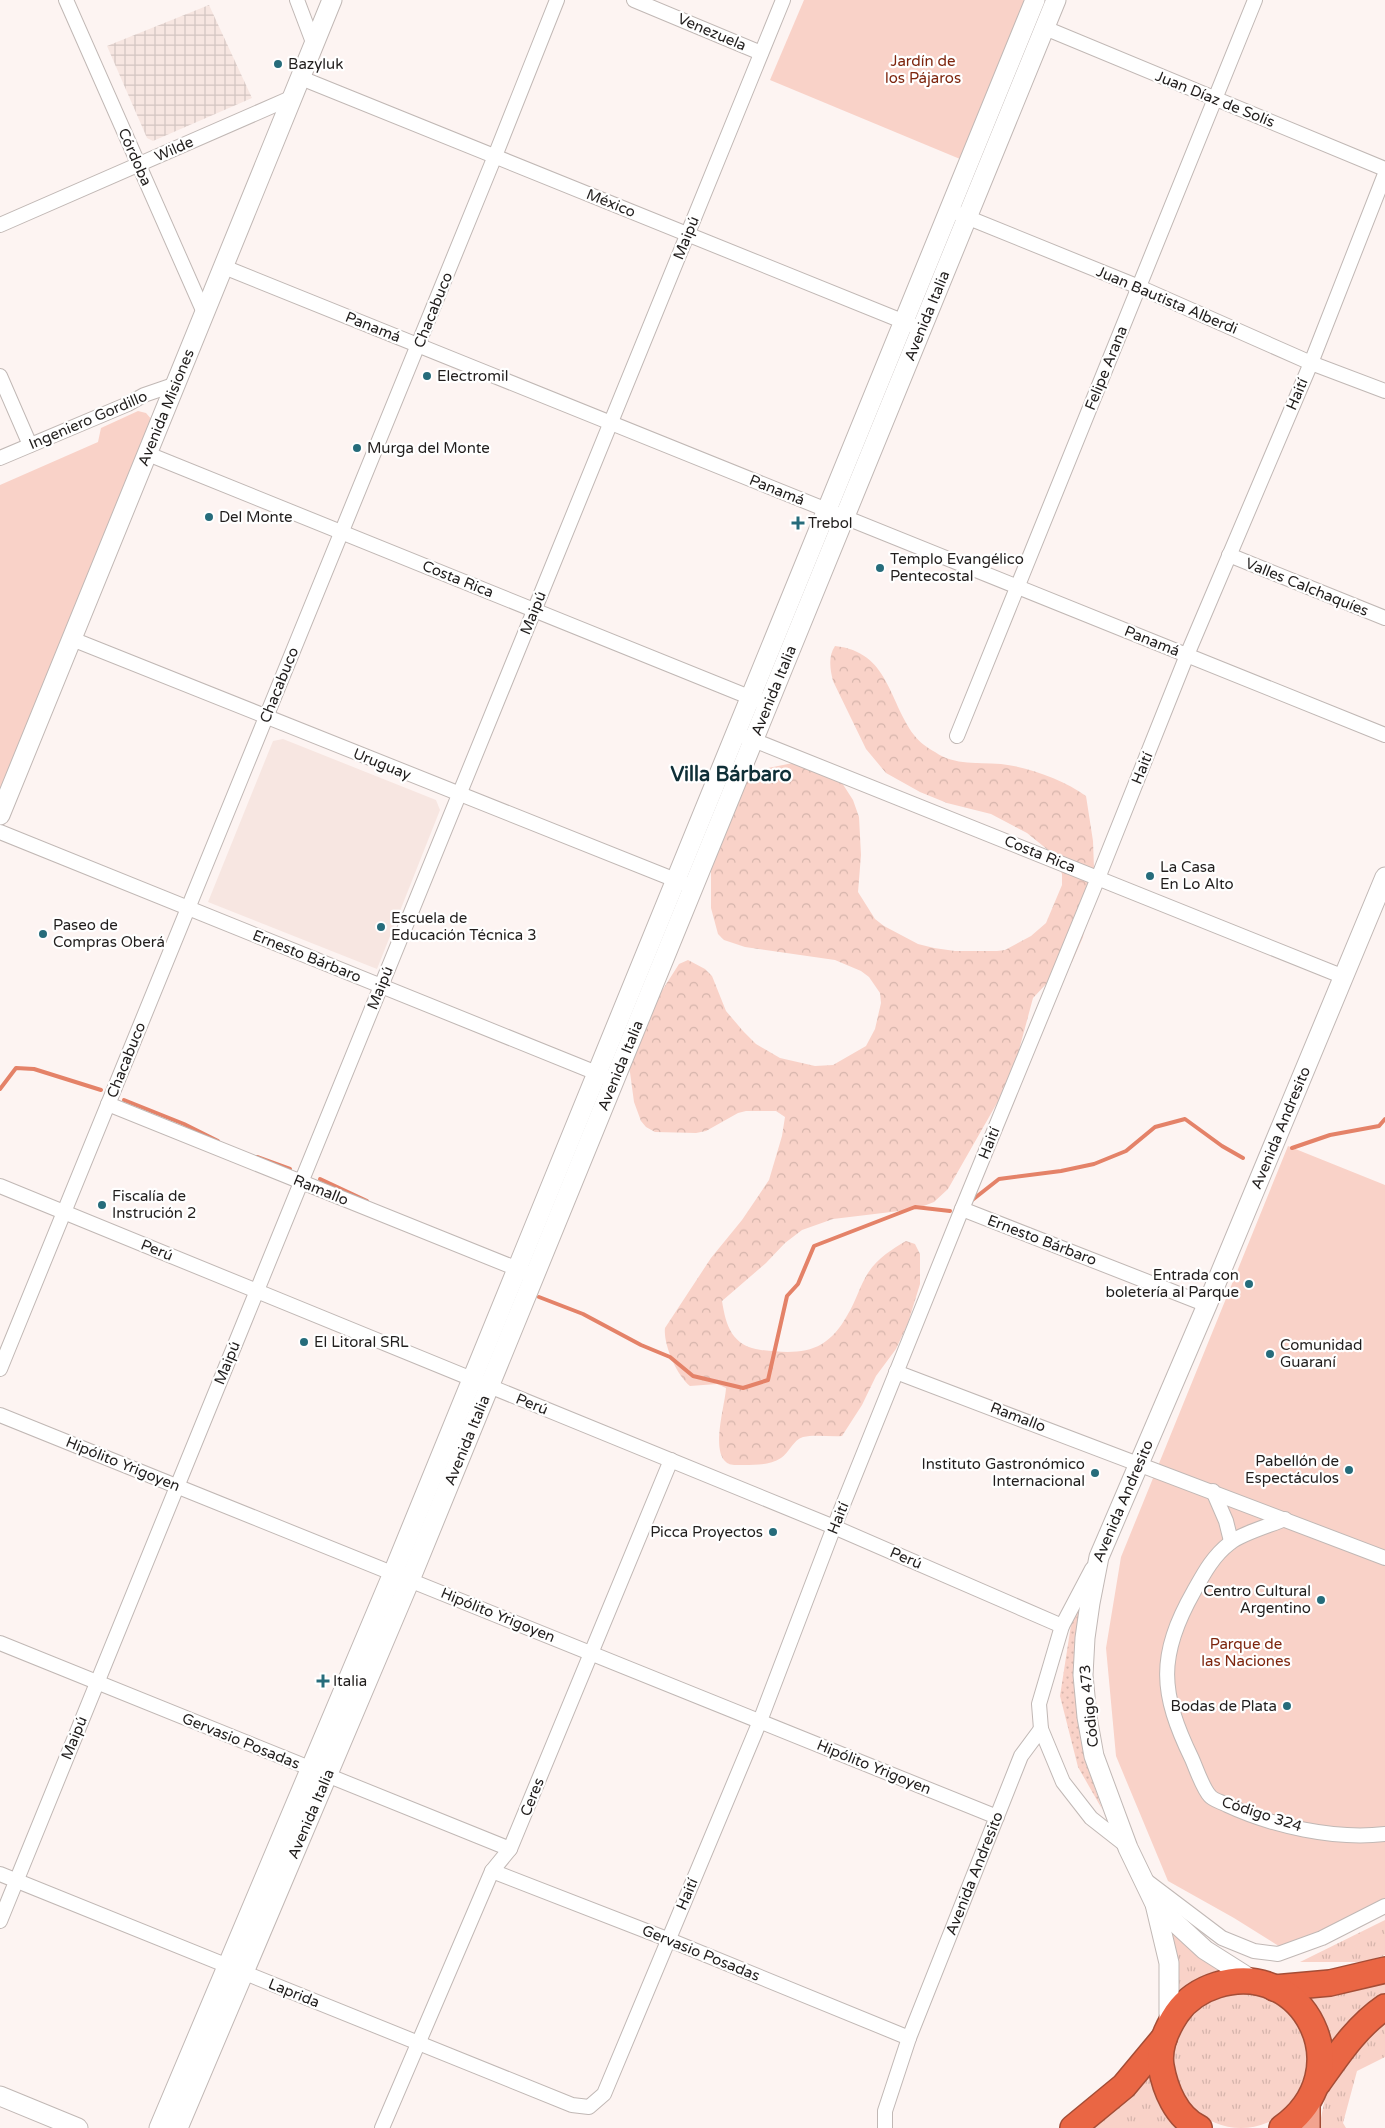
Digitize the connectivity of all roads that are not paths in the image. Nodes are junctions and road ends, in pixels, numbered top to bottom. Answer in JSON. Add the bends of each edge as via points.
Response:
{"nodes":[{"id":1,"x":66,"y":0,"type":"edge"},
{"id":2,"x":297,"y":0,"type":"edge"},
{"id":3,"x":332,"y":0,"type":"edge"},
{"id":4,"x":557,"y":0,"type":"edge"},
{"id":5,"x":634,"y":0,"type":"edge"},
{"id":6,"x":783,"y":0,"type":"edge"},
{"id":7,"x":1035,"y":0,"type":"edge"},
{"id":8,"x":1056,"y":0,"type":"edge"},
{"id":9,"x":1255,"y":0,"type":"edge"},
{"id":10,"x":1044,"y":28,"type":"junction"},
{"id":11,"x":314,"y":45,"type":"junction"},
{"id":12,"x":761,"y":53,"type":"junction"},
{"id":13,"x":301,"y":78,"type":"junction"},
{"id":14,"x":294,"y":97,"type":"junction"},
{"id":15,"x":1215,"y":100,"type":"junction"},
{"id":16,"x":495,"y":156,"type":"junction"},
{"id":17,"x":138,"y":165,"type":"junction"},
{"id":18,"x":1385,"y":169,"type":"edge"},
{"id":19,"x":1385,"y":174,"type":"edge"},
{"id":20,"x":949,"y":210,"type":"junction"},
{"id":21,"x":967,"y":218,"type":"junction"},
{"id":22,"x":0,"y":225,"type":"edge"},
{"id":23,"x":687,"y":234,"type":"junction"},
{"id":24,"x":224,"y":267,"type":"junction"},
{"id":25,"x":1139,"y":287,"type":"junction"},
{"id":26,"x":205,"y":314,"type":"junction"},
{"id":27,"x":904,"y":322,"type":"junction"},
{"id":28,"x":921,"y":329,"type":"junction"},
{"id":29,"x":418,"y":345,"type":"junction"},
{"id":30,"x":1311,"y":362,"type":"junction"},
{"id":31,"x":0,"y":376,"type":"edge"},
{"id":32,"x":176,"y":384,"type":"junction"},
{"id":33,"x":1385,"y":391,"type":"edge"},
{"id":34,"x":610,"y":423,"type":"junction"},
{"id":35,"x":30,"y":445,"type":"junction"},
{"id":36,"x":148,"y":454,"type":"junction"},
{"id":37,"x":0,"y":458,"type":"edge"},
{"id":38,"x":827,"y":510,"type":"junction"},
{"id":39,"x":844,"y":517,"type":"junction"},
{"id":40,"x":342,"y":532,"type":"junction"},
{"id":41,"x":1229,"y":555,"type":"junction"},
{"id":42,"x":1017,"y":586,"type":"junction"},
{"id":43,"x":534,"y":610,"type":"junction"},
{"id":44,"x":1385,"y":618,"type":"edge"},
{"id":45,"x":72,"y":639,"type":"junction"},
{"id":46,"x":1187,"y":655,"type":"junction"},
{"id":47,"x":750,"y":697,"type":"junction"},
{"id":48,"x":768,"y":705,"type":"junction"},
{"id":49,"x":266,"y":717,"type":"junction"},
{"id":50,"x":736,"y":732,"type":"junction"},
{"id":51,"x":1385,"y":734,"type":"edge"},
{"id":52,"x":957,"y":736,"type":"dead end"},
{"id":53,"x":753,"y":740,"type":"junction"},
{"id":54,"x":459,"y":795,"type":"junction"},
{"id":55,"x":0,"y":816,"type":"edge"},
{"id":56,"x":0,"y":832,"type":"edge"},
{"id":57,"x":1098,"y":878,"type":"junction"},
{"id":58,"x":676,"y":880,"type":"junction"},
{"id":59,"x":693,"y":888,"type":"junction"},
{"id":60,"x":1383,"y":888,"type":"edge"},
{"id":61,"x":188,"y":908,"type":"junction"},
{"id":62,"x":1344,"y":977,"type":"junction"},
{"id":63,"x":381,"y":986,"type":"junction"},
{"id":64,"x":606,"y":1077,"type":"junction"},
{"id":65,"x":108,"y":1104,"type":"junction"},
{"id":66,"x":301,"y":1182,"type":"junction"},
{"id":67,"x":0,"y":1186,"type":"edge"},
{"id":68,"x":962,"y":1209,"type":"junction"},
{"id":69,"x":64,"y":1212,"type":"junction"},
{"id":70,"x":516,"y":1269,"type":"junction"},
{"id":71,"x":535,"y":1275,"type":"junction"},
{"id":72,"x":256,"y":1291,"type":"junction"},
{"id":73,"x":1207,"y":1305,"type":"junction"},
{"id":74,"x":0,"y":1369,"type":"edge"},
{"id":75,"x":896,"y":1372,"type":"junction"},
{"id":76,"x":472,"y":1379,"type":"junction"},
{"id":77,"x":489,"y":1386,"type":"junction"},
{"id":78,"x":0,"y":1414,"type":"edge"},
{"id":79,"x":671,"y":1460,"type":"junction"},
{"id":80,"x":1139,"y":1463,"type":"junction"},
{"id":81,"x":177,"y":1486,"type":"junction"},
{"id":82,"x":1213,"y":1492,"type":"junction"},
{"id":83,"x":1285,"y":1519,"type":"junction"},
{"id":84,"x":834,"y":1527,"type":"junction"},
{"id":85,"x":1231,"y":1541,"type":"junction"},
{"id":86,"x":1099,"y":1557,"type":"junction"},
{"id":87,"x":1385,"y":1558,"type":"edge"},
{"id":88,"x":393,"y":1573,"type":"junction"},
{"id":89,"x":410,"y":1580,"type":"junction"},
{"id":90,"x":1062,"y":1626,"type":"junction"},
{"id":91,"x":0,"y":1643,"type":"edge"},
{"id":92,"x":591,"y":1653,"type":"junction"},
{"id":93,"x":97,"y":1682,"type":"junction"},
{"id":94,"x":760,"y":1721,"type":"junction"},
{"id":95,"x":1041,"y":1728,"type":"junction"},
{"id":96,"x":319,"y":1772,"type":"junction"},
{"id":97,"x":997,"y":1816,"type":"junction"},
{"id":98,"x":1385,"y":1834,"type":"edge"},
{"id":99,"x":1128,"y":1848,"type":"junction"},
{"id":100,"x":510,"y":1849,"type":"junction"},
{"id":101,"x":492,"y":1871,"type":"junction"},
{"id":102,"x":0,"y":1874,"type":"edge"},
{"id":103,"x":1143,"y":1878,"type":"junction"},
{"id":104,"x":16,"y":1880,"type":"junction"},
{"id":105,"x":1155,"y":1904,"type":"junction"},
{"id":106,"x":1385,"y":1906,"type":"edge"},
{"id":107,"x":0,"y":1921,"type":"edge"},
{"id":108,"x":667,"y":1940,"type":"junction"},
{"id":109,"x":237,"y":1970,"type":"junction"},
{"id":110,"x":1385,"y":1970,"type":"edge"},
{"id":111,"x":1264,"y":1984,"type":"junction"},
{"id":112,"x":1385,"y":2007,"type":"edge"},
{"id":113,"x":1166,"y":2031,"type":"junction"},
{"id":114,"x":909,"y":2038,"type":"junction"},
{"id":115,"x":417,"y":2044,"type":"junction"},
{"id":116,"x":1313,"y":2094,"type":"junction"},
{"id":117,"x":0,"y":2096,"type":"edge"},
{"id":118,"x":589,"y":2106,"type":"joint"},
{"id":119,"x":78,"y":2128,"type":"edge"},
{"id":120,"x":159,"y":2128,"type":"edge"},
{"id":121,"x":178,"y":2128,"type":"edge"},
{"id":122,"x":382,"y":2128,"type":"edge"},
{"id":123,"x":885,"y":2128,"type":"edge"},
{"id":124,"x":1073,"y":2128,"type":"edge"},
{"id":125,"x":1199,"y":2128,"type":"edge"},
{"id":126,"x":1282,"y":2128,"type":"edge"},
{"id":127,"x":1309,"y":2128,"type":"edge"}],
"edges":[{"from":1,"to":17,"type":"street","name":"Córdoba"},
{"from":2,"to":11,"type":"street"},
{"from":3,"to":11,"type":"main road","name":"Avenida Misiones"},
{"from":4,"to":16,"type":"street","name":"Chacabuco"},
{"from":5,"to":12,"type":"street","name":"Venezuela"},
{"from":6,"to":12,"type":"street","name":"Maipú"},
{"from":7,"to":20,"type":"main road","name":"Avenida Italia"},
{"from":8,"to":10,"type":"main road","name":"Avenida Italia"},
{"from":9,"to":15,"type":"street","name":"Felipe Arana"},
{"from":10,"to":15,"type":"street","name":"Juan Díaz de Solís"},
{"from":10,"to":21,"type":"main road","name":"Avenida Italia"},
{"from":11,"to":13,"type":"main road","name":"Avenida Misiones"},
{"from":12,"to":23,"type":"street","name":"Maipú"},
{"from":13,"to":14,"type":"main road","name":"Avenida Misiones"},
{"from":13,"to":16,"type":"street","name":"México"},
{"from":14,"to":17,"type":"street","name":"Wilde"},
{"from":14,"to":24,"type":"main road","name":"Avenida Misiones"},
{"from":15,"to":18,"type":"street","name":"Juan Díaz de Solís"},
{"from":15,"to":25,"type":"street","name":"Felipe Arana"},
{"from":16,"to":23,"type":"street","name":"México"},
{"from":16,"to":29,"type":"street","name":"Chacabuco"},
{"from":17,"to":22,"type":"street","name":"Wilde"},
{"from":17,"to":26,"type":"street","name":"Córdoba"},
{"from":19,"to":30,"type":"street","name":"Haití"},
{"from":20,"to":21,"type":"street","name":"Juan Bautista Alberdi"},
{"from":20,"to":27,"type":"main road","name":"Avenida Italia"},
{"from":21,"to":25,"type":"street","name":"Juan Bautista Alberdi"},
{"from":21,"to":28,"type":"main road","name":"Avenida Italia"},
{"from":23,"to":27,"type":"street","name":"México"},
{"from":23,"to":34,"type":"street","name":"Maipú"},
{"from":24,"to":26,"type":"main road","name":"Avenida Misiones"},
{"from":24,"to":29,"type":"street","name":"Panamá"},
{"from":25,"to":30,"type":"street","name":"Juan Bautista Alberdi"},
{"from":25,"to":42,"type":"street","name":"Felipe Arana"},
{"from":26,"to":32,"type":"main road","name":"Avenida Misiones"},
{"from":27,"to":28,"type":"street","name":"México"},
{"from":27,"to":38,"type":"main road","name":"Avenida Italia"},
{"from":28,"to":39,"type":"main road","name":"Avenida Italia"},
{"from":29,"to":34,"type":"street","name":"Panamá"},
{"from":29,"to":40,"type":"street","name":"Chacabuco"},
{"from":30,"to":33,"type":"street","name":"Juan Bautista Alberdi"},
{"from":30,"to":41,"type":"street","name":"Haití"},
{"from":31,"to":35,"type":"street"},
{"from":32,"to":35,"type":"street","name":"Ingeniero Gordillo"},
{"from":32,"to":36,"type":"main road","name":"Avenida Misiones"},
{"from":34,"to":38,"type":"street","name":"Panamá"},
{"from":34,"to":43,"type":"street","name":"Maipú"},
{"from":35,"to":37,"type":"street","name":"Ingeniero Gordillo"},
{"from":36,"to":40,"type":"street","name":"Costa Rica"},
{"from":36,"to":45,"type":"main road","name":"Avenida Misiones"},
{"from":38,"to":39,"type":"street","name":"Panamá"},
{"from":38,"to":47,"type":"main road","name":"Avenida Italia"},
{"from":39,"to":42,"type":"street","name":"Panamá"},
{"from":39,"to":48,"type":"main road","name":"Avenida Italia"},
{"from":40,"to":43,"type":"street","name":"Costa Rica"},
{"from":40,"to":49,"type":"street","name":"Chacabuco"},
{"from":41,"to":44,"type":"street","name":"Valles Calchaquíes"},
{"from":41,"to":46,"type":"street","name":"Haití"},
{"from":42,"to":46,"type":"street","name":"Panamá"},
{"from":42,"to":52,"type":"street","name":"Felipe Arana"},
{"from":43,"to":47,"type":"street","name":"Costa Rica"},
{"from":43,"to":54,"type":"street","name":"Maipú"},
{"from":45,"to":49,"type":"street","name":"Uruguay"},
{"from":45,"to":55,"type":"main road","name":"Avenida Misiones"},
{"from":46,"to":51,"type":"street","name":"Panamá"},
{"from":46,"to":57,"type":"street","name":"Haití"},
{"from":47,"to":48,"type":"street","name":"Costa Rica"},
{"from":47,"to":50,"type":"main road","name":"Avenida Italia"},
{"from":48,"to":53,"type":"main road","name":"Avenida Italia"},
{"from":49,"to":54,"type":"street","name":"Uruguay"},
{"from":49,"to":61,"type":"street","name":"Chacabuco"},
{"from":50,"to":53,"type":"street","name":"Costa Rica"},
{"from":50,"to":58,"type":"main road","name":"Avenida Italia"},
{"from":53,"to":57,"type":"street","name":"Costa Rica"},
{"from":53,"to":59,"type":"main road","name":"Avenida Italia"},
{"from":54,"to":58,"type":"street","name":"Uruguay"},
{"from":54,"to":63,"type":"street","name":"Maipú"},
{"from":56,"to":61,"type":"street","name":"Ernesto Bárbaro"},
{"from":57,"to":62,"type":"street","name":"Costa Rica"},
{"from":57,"to":68,"type":"street","name":"Haití"},
{"from":58,"to":59,"type":"street","name":"Uruguay"},
{"from":58,"to":64,"type":"main road","name":"Avenida Italia"},
{"from":59,"to":64,"type":"main road","name":"Avenida Italia"},
{"from":60,"to":62,"type":"main road","name":"Avenida Andresito"},
{"from":61,"to":63,"type":"street","name":"Ernesto Bárbaro"},
{"from":61,"to":65,"type":"street","name":"Chacabuco"},
{"from":62,"to":73,"type":"main road","name":"Avenida Andresito"},
{"from":63,"to":64,"type":"street","name":"Ernesto Bárbaro"},
{"from":63,"to":66,"type":"street","name":"Maipú"},
{"from":64,"to":70,"type":"main road","name":"Avenida Italia"},
{"from":64,"to":71,"type":"main road","name":"Avenida Italia"},
{"from":65,"to":66,"type":"street","name":"Ramallo"},
{"from":65,"to":69,"type":"street","name":"Chacabuco"},
{"from":66,"to":70,"type":"street","name":"Ramallo"},
{"from":66,"to":72,"type":"street","name":"Maipú"},
{"from":67,"to":69,"type":"street","name":"Perú"},
{"from":68,"to":73,"type":"street","name":"Ernesto Bárbaro"},
{"from":68,"to":75,"type":"street","name":"Haití"},
{"from":69,"to":72,"type":"street","name":"Perú"},
{"from":69,"to":74,"type":"street","name":"Chacabuco"},
{"from":70,"to":71,"type":"street","name":"Ramallo"},
{"from":70,"to":76,"type":"main road","name":"Avenida Italia"},
{"from":71,"to":77,"type":"main road","name":"Avenida Italia"},
{"from":72,"to":76,"type":"street","name":"Perú"},
{"from":72,"to":81,"type":"street","name":"Maipú"},
{"from":73,"to":80,"type":"main road","name":"Avenida Andresito"},
{"from":75,"to":80,"type":"street","name":"Ramallo"},
{"from":75,"to":84,"type":"street","name":"Haití"},
{"from":76,"to":77,"type":"street","name":"Perú"},
{"from":76,"to":88,"type":"main road","name":"Avenida Italia"},
{"from":77,"to":79,"type":"street","name":"Perú"},
{"from":77,"to":89,"type":"main road","name":"Avenida Italia"},
{"from":78,"to":81,"type":"street","name":"Hipólito Yrigoyen"},
{"from":79,"to":84,"type":"street","name":"Perú"},
{"from":79,"to":92,"type":"street","name":"Ceres"},
{"from":80,"to":82,"type":"street"},
{"from":80,"to":86,"type":"main road","name":"Avenida Andresito"},
{"from":81,"to":88,"type":"street","name":"Hipólito Yrigoyen"},
{"from":81,"to":93,"type":"street","name":"Maipú"},
{"from":82,"to":83,"type":"street"},
{"from":82,"to":85,"type":"street"},
{"from":83,"to":85,"type":"street","name":"Código 324"},
{"from":83,"to":87,"type":"street"},
{"from":84,"to":90,"type":"street","name":"Perú"},
{"from":84,"to":94,"type":"street","name":"Haití"},
{"from":85,"to":98,"type":"street","name":"Código 324","via":[[1211,1561],[1183,1611],[1168,1650],[1167,1690],[1177,1727],[1210,1797],[1239,1810],[1328,1833],[1362,1837]]},
{"from":86,"to":90,"type":"street","name":"Avenida Andresito"},
{"from":86,"to":99,"type":"main road","name":"Código 473","via":[[1085,1638],[1087,1717],[1094,1756]]},
{"from":88,"to":89,"type":"street","name":"Hipólito Yrigoyen"},
{"from":88,"to":96,"type":"main road","name":"Avenida Italia"},
{"from":89,"to":92,"type":"street","name":"Hipólito Yrigoyen"},
{"from":89,"to":96,"type":"main road","name":"Avenida Italia"},
{"from":90,"to":95,"type":"street","name":"Avenida Andresito","via":[[1039,1704]]},
{"from":91,"to":93,"type":"street","name":"Gervasio Posadas"},
{"from":92,"to":94,"type":"street","name":"Hipólito Yrigoyen"},
{"from":92,"to":100,"type":"street","name":"Ceres"},
{"from":93,"to":96,"type":"street","name":"Gervasio Posadas"},
{"from":93,"to":104,"type":"street","name":"Maipú"},
{"from":94,"to":97,"type":"street","name":"Hipólito Yrigoyen"},
{"from":94,"to":108,"type":"street","name":"Haití"},
{"from":95,"to":97,"type":"street","name":"Avenida Andresito","via":[[1021,1756]]},
{"from":95,"to":99,"type":"street","via":[[1063,1782],[1091,1818]]},
{"from":96,"to":100,"type":"street","name":"Gervasio Posadas"},
{"from":96,"to":109,"type":"main road","name":"Avenida Italia"},
{"from":97,"to":114,"type":"street","name":"Avenida Andresito"},
{"from":99,"to":103,"type":"main road","name":"Código 473"},
{"from":100,"to":101,"type":"street","name":"Ceres"},
{"from":101,"to":108,"type":"street","name":"Gervasio Posadas"},
{"from":101,"to":115,"type":"street","name":"Ceres"},
{"from":102,"to":104,"type":"street","name":"Laprida"},
{"from":103,"to":105,"type":"main road","name":"Código 473"},
{"from":103,"to":106,"type":"street","via":[[1222,1938],[1254,1951],[1278,1954],[1322,1938]]},
{"from":104,"to":107,"type":"street","name":"Maipú"},
{"from":104,"to":109,"type":"street","name":"Laprida"},
{"from":105,"to":111,"type":"main road","via":[[1205,1950]]},
{"from":105,"to":113,"type":"main road","via":[[1170,1963]]},
{"from":108,"to":114,"type":"street","name":"Gervasio Posadas"},
{"from":108,"to":118,"type":"street","name":"Haití","via":[[604,2094]]},
{"from":109,"to":115,"type":"street","name":"Laprida"},
{"from":109,"to":120,"type":"main road","name":"Avenida Italia"},
{"from":109,"to":121,"type":"main road","name":"Avenida Italia"},
{"from":110,"to":111,"type":"highway","via":[[1330,1983]]},
{"from":111,"to":113,"type":"highway","via":[[1229,1982],[1205,1989],[1184,2004]]},
{"from":111,"to":116,"type":"highway","via":[[1294,2000],[1309,2018],[1318,2039],[1321,2062]]},
{"from":112,"to":116,"type":"highway","via":[[1352,2036]]},
{"from":113,"to":124,"type":"highway","via":[[1124,2086]]},
{"from":113,"to":125,"type":"highway","via":[[1161,2063],[1165,2087],[1178,2109]]},
{"from":114,"to":123,"type":"street","name":"Avenida Andresito","via":[[886,2111]]},
{"from":115,"to":118,"type":"street","name":"Laprida","via":[[572,2105]]},
{"from":115,"to":122,"type":"street","name":"Ceres"},
{"from":116,"to":126,"type":"highway","via":[[1296,2119]]},
{"from":116,"to":127,"type":"main road"},
{"from":117,"to":119,"type":"main road"}]}
